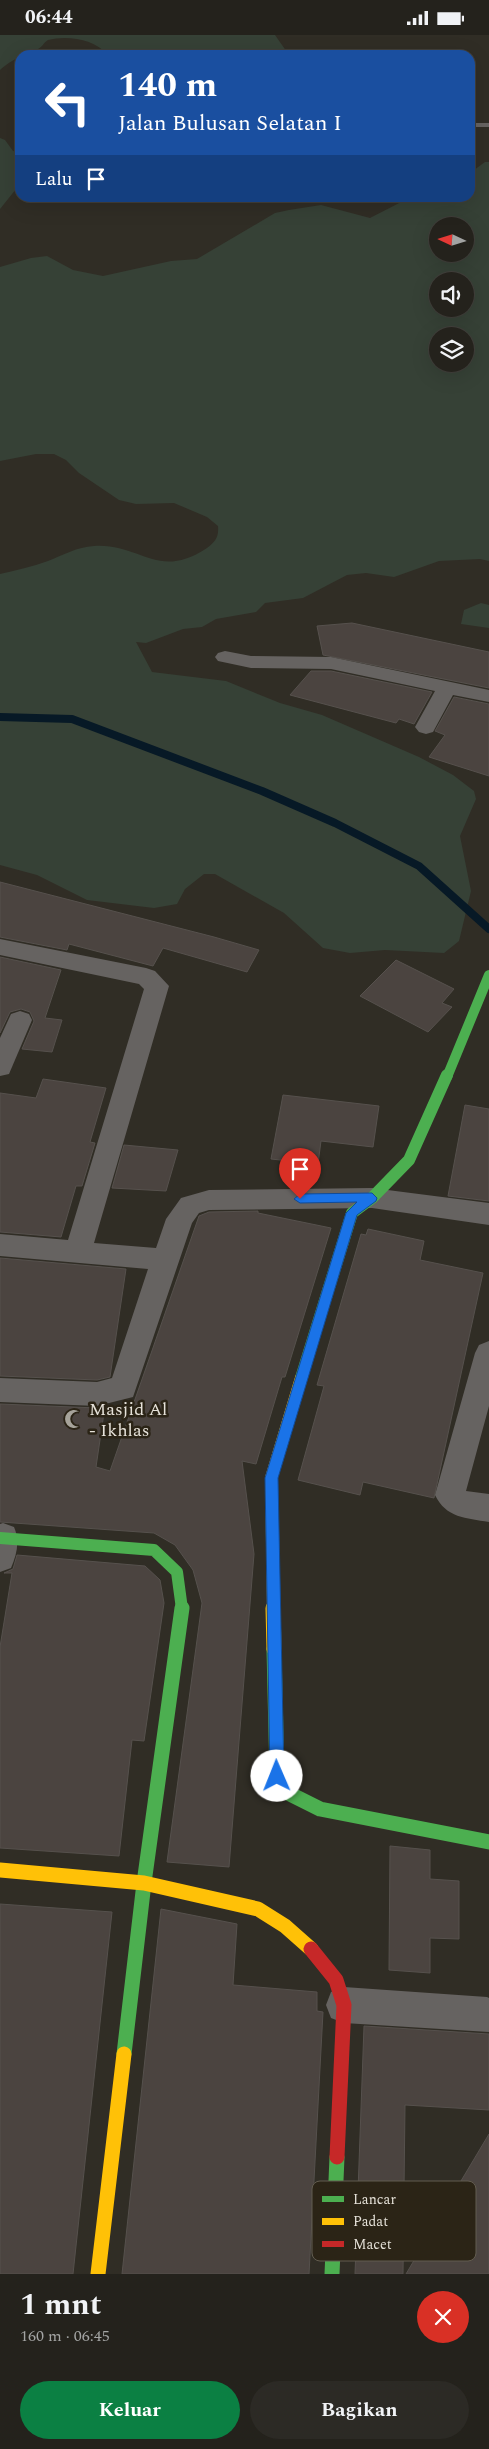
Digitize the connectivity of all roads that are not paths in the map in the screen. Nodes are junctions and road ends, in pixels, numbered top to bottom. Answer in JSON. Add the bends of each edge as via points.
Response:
{"nodes":[{"id":1,"x":475,"y":125,"type":"edge"},
{"id":2,"x":489,"y":125,"type":"edge"},
{"id":3,"x":225,"y":657,"type":"dead end"},
{"id":4,"x":447,"y":687,"type":"junction"},
{"id":5,"x":489,"y":696,"type":"edge"},
{"id":6,"x":426,"y":727,"type":"dead end"},
{"id":7,"x":0,"y":947,"type":"edge"},
{"id":8,"x":489,"y":975,"type":"edge"},
{"id":9,"x":20,"y":1020,"type":"dead end"},
{"id":10,"x":0,"y":1067,"type":"edge"},
{"id":11,"x":372,"y":1198,"type":"junction"},
{"id":12,"x":489,"y":1214,"type":"edge"},
{"id":13,"x":0,"y":1245,"type":"edge"},
{"id":14,"x":78,"y":1252,"type":"junction"},
{"id":15,"x":165,"y":1260,"type":"junction"},
{"id":16,"x":489,"y":1353,"type":"edge"},
{"id":17,"x":0,"y":1390,"type":"edge"},
{"id":18,"x":489,"y":1509,"type":"edge"},
{"id":19,"x":1,"y":1545,"type":"edge"},
{"id":20,"x":489,"y":1842,"type":"edge"},
{"id":21,"x":0,"y":1869,"type":"edge"},
{"id":22,"x":144,"y":1883,"type":"junction"},
{"id":23,"x":344,"y":2005,"type":"junction"},
{"id":24,"x":487,"y":2015,"type":"dead end"},
{"id":25,"x":336,"y":2181,"type":"edge"},
{"id":26,"x":333,"y":2261,"type":"edge"},
{"id":27,"x":98,"y":2274,"type":"edge"},
{"id":28,"x":332,"y":2274,"type":"edge"}],
"edges":[{"from":1,"to":2,"type":"lane"},
{"from":3,"to":4,"type":"street","via":[[251,662],[331,663]]},
{"from":4,"to":5,"type":"street"},
{"from":4,"to":6,"type":"street"},
{"from":7,"to":14,"type":"street","via":[[146,977],[157,986]]},
{"from":8,"to":11,"type":"street","via":[[424,1133],[409,1160]]},
{"from":9,"to":10,"type":"street"},
{"from":11,"to":12,"type":"street"},
{"from":11,"to":15,"type":"street","via":[[209,1200],[190,1205],[180,1219]]},
{"from":11,"to":20,"type":"street","via":[[352,1213],[272,1478],[277,1776],[290,1794],[320,1809]]},
{"from":13,"to":14,"type":"street"},
{"from":14,"to":15,"type":"street"},
{"from":15,"to":17,"type":"street","via":[[123,1388],[97,1394]]},
{"from":16,"to":18,"type":"street","via":[[450,1495],[458,1503]]},
{"from":19,"to":22,"type":"street","via":[[154,1551],[177,1572],[183,1603]]},
{"from":21,"to":22,"type":"street"},
{"from":22,"to":23,"type":"street","via":[[265,1913],[317,1954],[336,1980]]},
{"from":22,"to":27,"type":"street"},
{"from":23,"to":24,"type":"street"},
{"from":23,"to":25,"type":"street"},
{"from":26,"to":28,"type":"street"}]}
